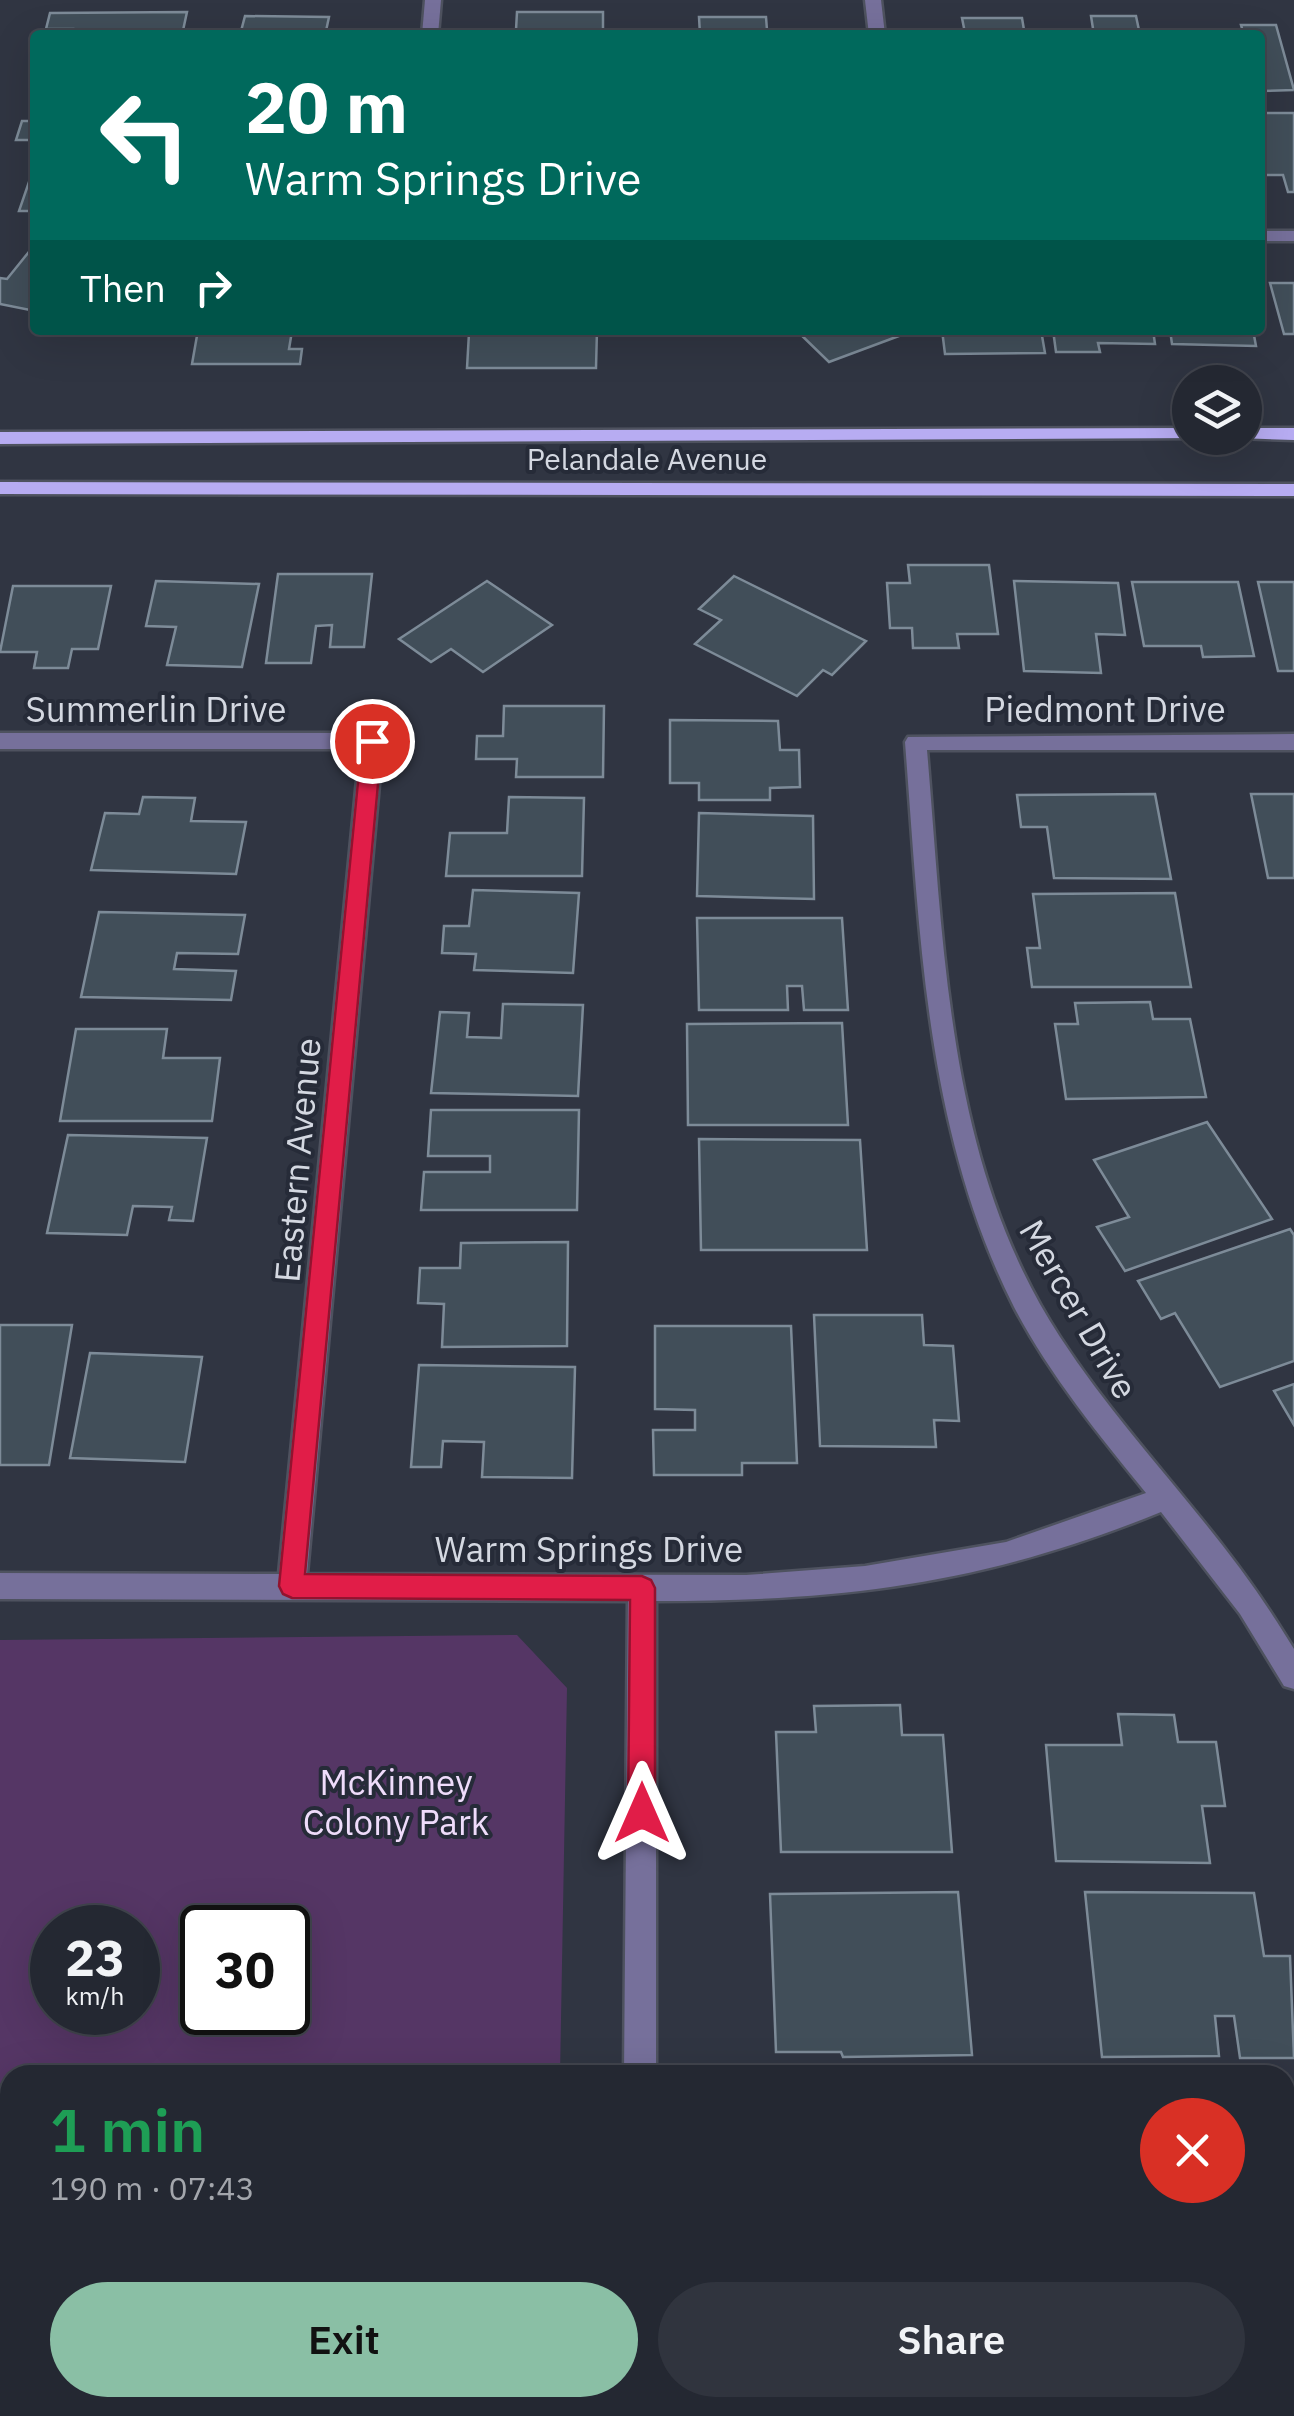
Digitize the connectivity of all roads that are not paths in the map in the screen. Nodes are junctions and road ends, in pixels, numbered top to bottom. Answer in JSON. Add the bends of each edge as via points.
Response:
{"nodes":[{"id":1,"x":434,"y":0,"type":"edge"},
{"id":2,"x":873,"y":0,"type":"edge"},
{"id":3,"x":431,"y":30,"type":"edge"},
{"id":4,"x":876,"y":30,"type":"edge"},
{"id":5,"x":1265,"y":236,"type":"edge"},
{"id":6,"x":1294,"y":236,"type":"edge"},
{"id":7,"x":1172,"y":434,"type":"edge"},
{"id":8,"x":1262,"y":434,"type":"edge"},
{"id":9,"x":1294,"y":434,"type":"edge"},
{"id":10,"x":0,"y":438,"type":"edge"},
{"id":11,"x":0,"y":488,"type":"edge"},
{"id":12,"x":1294,"y":490,"type":"edge"},
{"id":13,"x":372,"y":741,"type":"joint"},
{"id":14,"x":0,"y":742,"type":"edge"},
{"id":15,"x":916,"y":742,"type":"joint"},
{"id":16,"x":1294,"y":742,"type":"edge"},
{"id":17,"x":1165,"y":1498,"type":"junction"},
{"id":18,"x":0,"y":1586,"type":"edge"},
{"id":19,"x":292,"y":1586,"type":"junction"},
{"id":20,"x":642,"y":1588,"type":"junction"},
{"id":21,"x":1294,"y":1676,"type":"edge"},
{"id":22,"x":640,"y":2065,"type":"edge"}],
"edges":[{"from":1,"to":3,"type":"street"},
{"from":2,"to":4,"type":"street"},
{"from":5,"to":6,"type":"street"},
{"from":7,"to":10,"type":"main road","name":"Pelandale Avenue"},
{"from":8,"to":9,"type":"main road"},
{"from":11,"to":12,"type":"main road","name":"Pelandale Avenue"},
{"from":13,"to":14,"type":"street","name":"Summerlin Drive"},
{"from":13,"to":19,"type":"street","name":"Eastern Avenue"},
{"from":15,"to":16,"type":"street","name":"Piedmont Drive"},
{"from":15,"to":17,"type":"street","name":"Mercer Drive","via":[[943,1040],[955,1116],[988,1221],[1026,1302],[1094,1411]]},
{"from":17,"to":20,"type":"street","name":"Warm Springs Drive","via":[[1076,1534],[982,1560],[850,1583]]},
{"from":17,"to":21,"type":"street","name":"Mercer Drive","via":[[1251,1606]]},
{"from":18,"to":19,"type":"street","name":"Warm Springs Drive"},
{"from":19,"to":20,"type":"street","name":"Warm Springs Drive"},
{"from":20,"to":22,"type":"street"}]}
